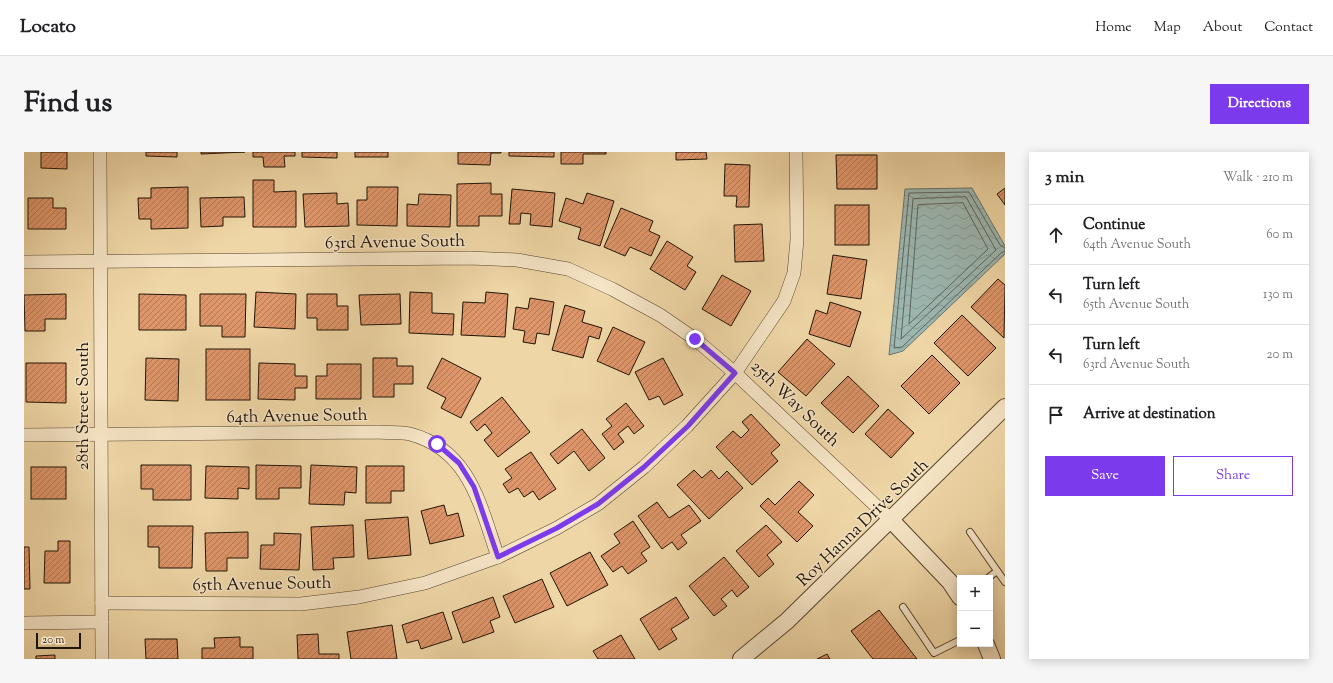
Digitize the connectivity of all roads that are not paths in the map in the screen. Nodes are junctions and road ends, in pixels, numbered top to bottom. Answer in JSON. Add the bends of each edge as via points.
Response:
{"nodes":[{"id":1,"x":100,"y":152,"type":"edge"},
{"id":2,"x":796,"y":152,"type":"edge"},
{"id":3,"x":24,"y":262,"type":"edge"},
{"id":4,"x":100,"y":262,"type":"junction"},
{"id":5,"x":735,"y":373,"type":"junction"},
{"id":6,"x":1005,"y":407,"type":"edge"},
{"id":7,"x":24,"y":435,"type":"edge"},
{"id":8,"x":100,"y":435,"type":"junction"},
{"id":9,"x":891,"y":520,"type":"junction"},
{"id":10,"x":970,"y":532,"type":"dead end"},
{"id":11,"x":498,"y":557,"type":"junction"},
{"id":12,"x":997,"y":571,"type":"junction"},
{"id":13,"x":992,"y":575,"type":"edge"},
{"id":14,"x":1005,"y":582,"type":"edge"},
{"id":15,"x":957,"y":592,"type":"edge"},
{"id":16,"x":102,"y":603,"type":"junction"},
{"id":17,"x":903,"y":606,"type":"dead end"},
{"id":18,"x":102,"y":622,"type":"junction"},
{"id":19,"x":24,"y":623,"type":"edge"},
{"id":20,"x":957,"y":642,"type":"edge"},
{"id":21,"x":987,"y":647,"type":"edge"},
{"id":22,"x":102,"y":659,"type":"edge"},
{"id":23,"x":741,"y":659,"type":"edge"},
{"id":24,"x":992,"y":659,"type":"edge"}],
"edges":[{"from":1,"to":4,"type":"street","name":"28th Street South"},
{"from":2,"to":5,"type":"street","name":"25th Way South","via":[[797,240],[794,273],[784,301]]},
{"from":3,"to":4,"type":"street","name":"63rd Avenue South"},
{"from":4,"to":5,"type":"street","name":"63rd Avenue South","via":[[470,258],[517,260],[568,269],[612,289],[660,315],[695,339]]},
{"from":4,"to":8,"type":"street","name":"28th Street South"},
{"from":5,"to":9,"type":"street","name":"25th Way South"},
{"from":5,"to":11,"type":"street","name":"65th Avenue South","via":[[688,426],[644,467],[598,504],[557,528]]},
{"from":6,"to":9,"type":"street","name":"Roy Hanna Drive South"},
{"from":7,"to":8,"type":"street","name":"64th Avenue South"},
{"from":8,"to":11,"type":"street","name":"64th Avenue South","via":[[379,432],[409,434],[437,444],[459,463],[474,487]]},
{"from":8,"to":16,"type":"street","name":"28th Street South"},
{"from":9,"to":15,"type":"street","name":"25th Way South"},
{"from":9,"to":23,"type":"street","name":"Roy Hanna Drive South","via":[[788,621]]},
{"from":10,"to":12,"type":"lane"},
{"from":11,"to":16,"type":"street","name":"65th Avenue South","via":[[425,583],[359,597],[301,604]]},
{"from":12,"to":13,"type":"lane"},
{"from":12,"to":14,"type":"lane"},
{"from":16,"to":18,"type":"street","name":"28th Street South"},
{"from":17,"to":20,"type":"lane","via":[[934,654]]},
{"from":18,"to":19,"type":"street"},
{"from":18,"to":22,"type":"street","name":"28th Street South"},
{"from":21,"to":24,"type":"street"}]}
